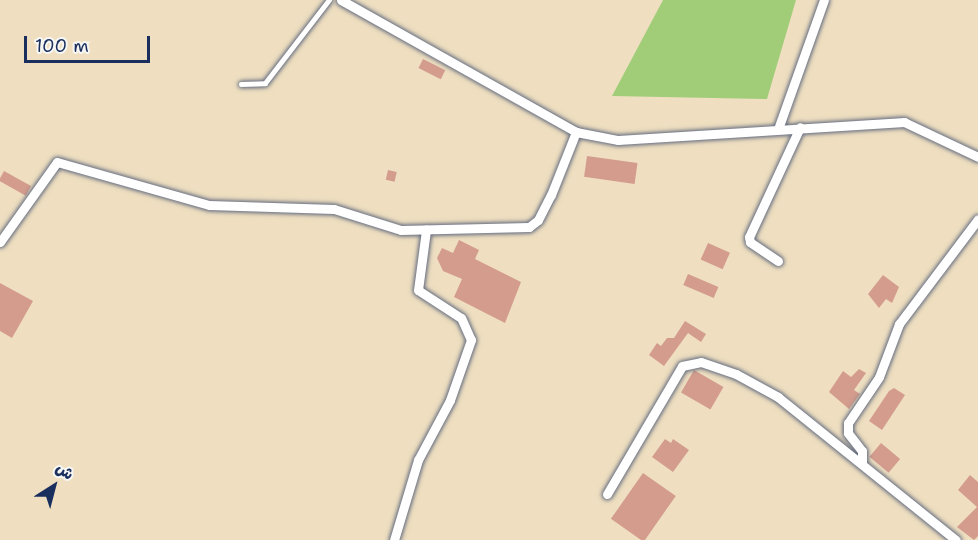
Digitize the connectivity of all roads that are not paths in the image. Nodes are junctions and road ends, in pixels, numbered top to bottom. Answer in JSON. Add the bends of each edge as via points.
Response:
{"nodes":[{"id":1,"x":329,"y":0,"type":"edge"},
{"id":2,"x":341,"y":0,"type":"edge"},
{"id":3,"x":824,"y":0,"type":"edge"},
{"id":4,"x":241,"y":84,"type":"dead end"},
{"id":5,"x":800,"y":127,"type":"junction"},
{"id":6,"x":778,"y":129,"type":"junction"},
{"id":7,"x":576,"y":132,"type":"junction"},
{"id":8,"x":978,"y":157,"type":"edge"},
{"id":9,"x":978,"y":219,"type":"edge"},
{"id":10,"x":426,"y":230,"type":"junction"},
{"id":11,"x":0,"y":242,"type":"edge"},
{"id":12,"x":778,"y":261,"type":"dead end"},
{"id":13,"x":862,"y":462,"type":"junction"},
{"id":14,"x":607,"y":494,"type":"dead end"},
{"id":15,"x":394,"y":540,"type":"edge"},
{"id":16,"x":957,"y":540,"type":"edge"}],
"edges":[{"from":1,"to":4,"type":"lane","via":[[265,83]]},
{"from":2,"to":7,"type":"street"},
{"from":3,"to":6,"type":"street"},
{"from":5,"to":6,"type":"street"},
{"from":5,"to":8,"type":"street","via":[[904,122]]},
{"from":5,"to":12,"type":"street","via":[[749,237],[750,242]]},
{"from":6,"to":7,"type":"street","via":[[618,140]]},
{"from":7,"to":10,"type":"street","via":[[551,195],[533,225]]},
{"from":9,"to":13,"type":"street","via":[[899,324],[875,385],[848,423],[848,433],[862,451]]},
{"from":10,"to":11,"type":"street","via":[[384,226],[334,209],[209,205],[57,162]]},
{"from":10,"to":15,"type":"street","via":[[418,290],[461,318],[471,340],[450,400],[418,460]]},
{"from":13,"to":14,"type":"street","via":[[756,383],[690,361],[675,376]]},
{"from":13,"to":16,"type":"street"}]}
